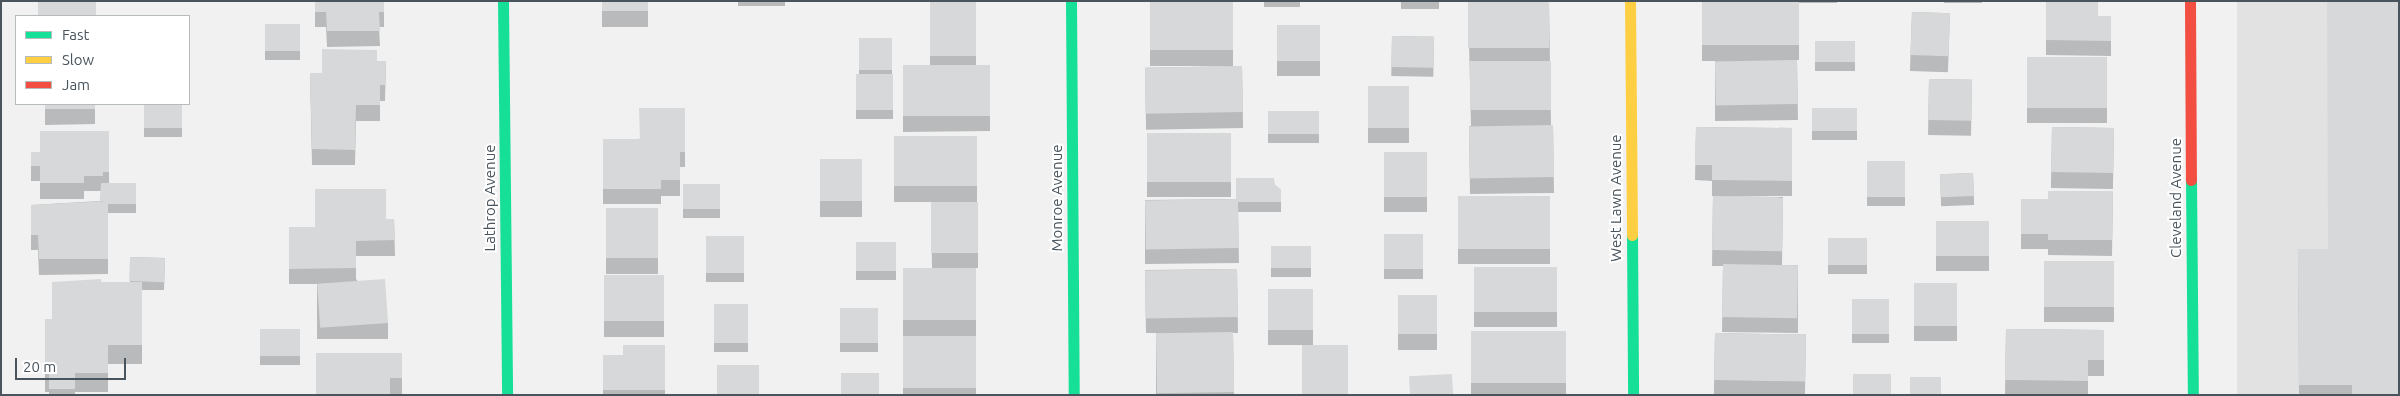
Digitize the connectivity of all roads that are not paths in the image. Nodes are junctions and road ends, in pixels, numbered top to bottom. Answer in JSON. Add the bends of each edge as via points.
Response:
{"nodes":[{"id":1,"x":503,"y":1,"type":"edge"},
{"id":2,"x":1071,"y":1,"type":"edge"},
{"id":3,"x":1630,"y":1,"type":"edge"},
{"id":4,"x":2190,"y":1,"type":"edge"},
{"id":5,"x":507,"y":395,"type":"edge"},
{"id":6,"x":1074,"y":395,"type":"edge"},
{"id":7,"x":1632,"y":395,"type":"edge"},
{"id":8,"x":2192,"y":395,"type":"edge"}],
"edges":[{"from":1,"to":5,"type":"street","name":"Lathrop Avenue"},
{"from":2,"to":6,"type":"street","name":"Monroe Avenue"},
{"from":3,"to":7,"type":"street","name":"West Lawn Avenue"},
{"from":4,"to":8,"type":"street","name":"Cleveland Avenue"}]}
